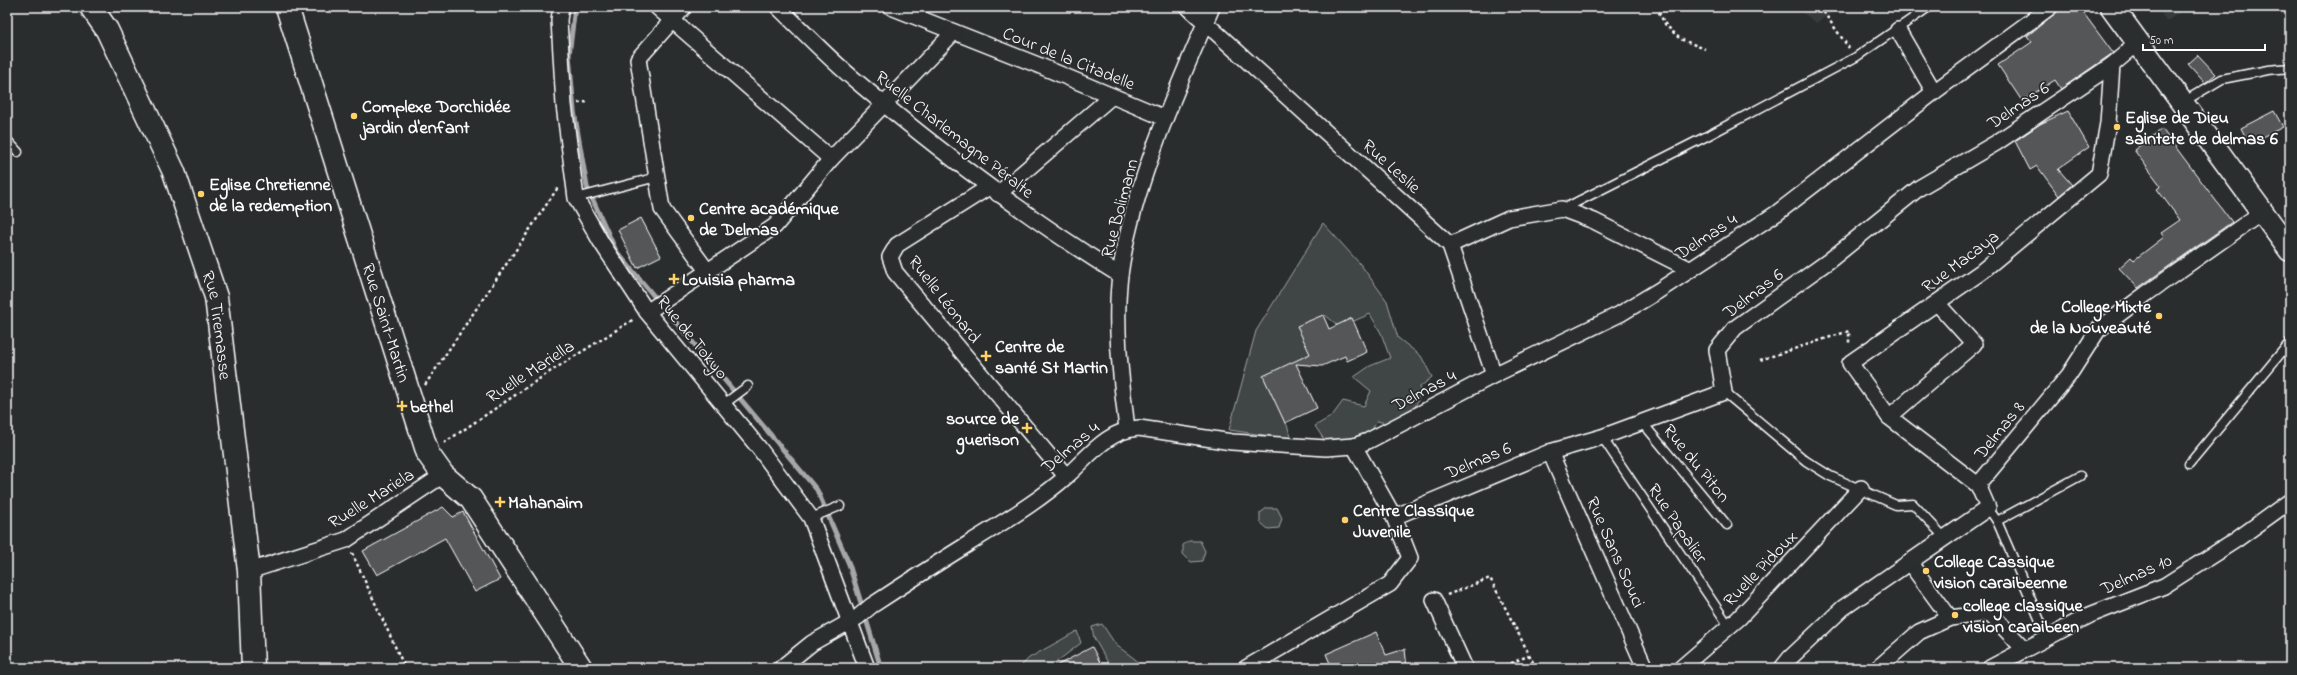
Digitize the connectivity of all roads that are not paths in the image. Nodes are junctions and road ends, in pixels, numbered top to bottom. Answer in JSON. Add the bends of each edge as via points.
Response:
{"nodes":[{"id":1,"x":91,"y":7,"type":"edge"},
{"id":2,"x":287,"y":7,"type":"edge"},
{"id":3,"x":561,"y":7,"type":"edge"},
{"id":4,"x":658,"y":7,"type":"edge"},
{"id":5,"x":684,"y":7,"type":"edge"},
{"id":6,"x":778,"y":7,"type":"edge"},
{"id":7,"x":891,"y":7,"type":"edge"},
{"id":8,"x":1188,"y":7,"type":"edge"},
{"id":9,"x":1212,"y":7,"type":"edge"},
{"id":10,"x":1929,"y":7,"type":"edge"},
{"id":11,"x":2050,"y":7,"type":"edge"},
{"id":12,"x":2112,"y":7,"type":"edge"},
{"id":13,"x":672,"y":21,"type":"junction"},
{"id":14,"x":1205,"y":22,"type":"junction"},
{"id":15,"x":1898,"y":30,"type":"junction"},
{"id":16,"x":954,"y":32,"type":"junction"},
{"id":17,"x":2139,"y":42,"type":"junction"},
{"id":18,"x":2112,"y":65,"type":"junction"},
{"id":19,"x":2290,"y":68,"type":"edge"},
{"id":20,"x":1934,"y":92,"type":"junction"},
{"id":21,"x":1112,"y":96,"type":"junction"},
{"id":22,"x":2182,"y":103,"type":"junction"},
{"id":23,"x":884,"y":104,"type":"junction"},
{"id":24,"x":1165,"y":118,"type":"junction"},
{"id":25,"x":7,"y":140,"type":"edge"},
{"id":26,"x":18,"y":152,"type":"dead end"},
{"id":27,"x":830,"y":159,"type":"junction"},
{"id":28,"x":657,"y":177,"type":"junction"},
{"id":29,"x":994,"y":190,"type":"junction"},
{"id":30,"x":576,"y":198,"type":"junction"},
{"id":31,"x":1562,"y":209,"type":"junction"},
{"id":32,"x":2262,"y":213,"type":"junction"},
{"id":33,"x":1450,"y":244,"type":"junction"},
{"id":34,"x":2290,"y":250,"type":"edge"},
{"id":35,"x":1689,"y":269,"type":"junction"},
{"id":36,"x":708,"y":272,"type":"junction"},
{"id":37,"x":1120,"y":276,"type":"junction"},
{"id":38,"x":1937,"y":303,"type":"junction"},
{"id":39,"x":647,"y":312,"type":"junction"},
{"id":40,"x":2290,"y":342,"type":"edge"},
{"id":41,"x":1494,"y":375,"type":"junction"},
{"id":42,"x":748,"y":386,"type":"dead end"},
{"id":43,"x":1724,"y":392,"type":"junction"},
{"id":44,"x":726,"y":402,"type":"junction"},
{"id":45,"x":1889,"y":417,"type":"junction"},
{"id":46,"x":1642,"y":422,"type":"junction"},
{"id":47,"x":1127,"y":429,"type":"junction"},
{"id":48,"x":1602,"y":437,"type":"junction"},
{"id":49,"x":1354,"y":446,"type":"junction"},
{"id":50,"x":1550,"y":452,"type":"junction"},
{"id":51,"x":2189,"y":464,"type":"dead end"},
{"id":52,"x":443,"y":475,"type":"junction"},
{"id":53,"x":1066,"y":476,"type":"junction"},
{"id":54,"x":2080,"y":476,"type":"dead end"},
{"id":55,"x":1978,"y":485,"type":"junction"},
{"id":56,"x":1861,"y":488,"type":"junction"},
{"id":57,"x":2290,"y":501,"type":"edge"},
{"id":58,"x":840,"y":506,"type":"dead end"},
{"id":59,"x":1988,"y":508,"type":"junction"},
{"id":60,"x":815,"y":516,"type":"junction"},
{"id":61,"x":1394,"y":517,"type":"junction"},
{"id":62,"x":1997,"y":521,"type":"junction"},
{"id":63,"x":1727,"y":525,"type":"dead end"},
{"id":64,"x":1944,"y":536,"type":"junction"},
{"id":65,"x":1909,"y":562,"type":"junction"},
{"id":66,"x":249,"y":571,"type":"junction"},
{"id":67,"x":1434,"y":600,"type":"road end"},
{"id":68,"x":1950,"y":618,"type":"junction"},
{"id":69,"x":854,"y":620,"type":"junction"},
{"id":70,"x":1729,"y":626,"type":"junction"},
{"id":71,"x":2048,"y":639,"type":"junction"},
{"id":72,"x":2024,"y":649,"type":"junction"},
{"id":73,"x":253,"y":668,"type":"edge"},
{"id":74,"x":581,"y":668,"type":"edge"},
{"id":75,"x":781,"y":668,"type":"edge"},
{"id":76,"x":867,"y":668,"type":"edge"},
{"id":77,"x":1246,"y":668,"type":"edge"},
{"id":78,"x":1465,"y":668,"type":"edge"},
{"id":79,"x":1645,"y":668,"type":"edge"},
{"id":80,"x":1681,"y":668,"type":"edge"},
{"id":81,"x":1782,"y":668,"type":"edge"},
{"id":82,"x":1878,"y":668,"type":"edge"},
{"id":83,"x":1990,"y":668,"type":"edge"}],
"edges":[{"from":1,"to":66,"type":"street","name":"Rue Tiremasse","via":[[108,30],[174,172],[216,297]]},
{"from":2,"to":52,"type":"street","name":"Rue Saint-Martin","via":[[428,454]]},
{"from":3,"to":30,"type":"street","name":"Rue de Tokyo","via":[[559,20],[563,97]]},
{"from":4,"to":13,"type":"street"},
{"from":5,"to":13,"type":"street"},
{"from":6,"to":23,"type":"street","name":"Ruelle Charlemagne Péralte","via":[[854,80]]},
{"from":7,"to":16,"type":"street","name":"Cour de la Citadelle"},
{"from":8,"to":14,"type":"street","name":"Rue Leslie"},
{"from":9,"to":14,"type":"street","name":"Rue Bolimann"},
{"from":10,"to":15,"type":"lane"},
{"from":11,"to":20,"type":"street","name":"Delmas 4"},
{"from":12,"to":17,"type":"street"},
{"from":13,"to":27,"type":"street"},
{"from":13,"to":28,"type":"street","via":[[638,59]]},
{"from":14,"to":24,"type":"street","name":"Rue Bolimann"},
{"from":14,"to":33,"type":"street","name":"Rue Leslie"},
{"from":15,"to":20,"type":"street"},
{"from":15,"to":31,"type":"lane","via":[[1856,57]]},
{"from":16,"to":21,"type":"street","name":"Cour de la Citadelle"},
{"from":16,"to":23,"type":"street"},
{"from":17,"to":18,"type":"street","name":"Delmas 6"},
{"from":17,"to":22,"type":"street"},
{"from":18,"to":38,"type":"street","name":"Rue Macaya","via":[[2108,123],[2099,174],[1980,272]]},
{"from":18,"to":43,"type":"street","name":"Delmas 6","via":[[1996,143],[1919,188],[1830,260],[1735,328],[1717,350]]},
{"from":19,"to":22,"type":"lane","via":[[2222,80]]},
{"from":20,"to":35,"type":"street","name":"Delmas 4","via":[[1777,213]]},
{"from":21,"to":24,"type":"street","name":"Cour de la Citadelle"},
{"from":21,"to":29,"type":"street","name":"Ruelle Léonard"},
{"from":22,"to":32,"type":"street"},
{"from":23,"to":27,"type":"street"},
{"from":23,"to":29,"type":"street","name":"Ruelle Charlemagne Péralte"},
{"from":24,"to":37,"type":"street","name":"Rue Bolimann","via":[[1136,205]]},
{"from":25,"to":26,"type":"lane"},
{"from":27,"to":36,"type":"street","via":[[775,226]]},
{"from":28,"to":30,"type":"lane"},
{"from":28,"to":36,"type":"street","via":[[662,209]]},
{"from":29,"to":37,"type":"street","name":"Ruelle Charlemagne Péralte","via":[[1062,239]]},
{"from":29,"to":53,"type":"street","name":"Ruelle Léonard","via":[[897,245],[890,257],[895,272]]},
{"from":30,"to":39,"type":"street","name":"Rue de Tokyo","via":[[601,242]]},
{"from":31,"to":33,"type":"street","via":[[1509,218]]},
{"from":31,"to":35,"type":"street","via":[[1594,221]]},
{"from":32,"to":34,"type":"street"},
{"from":32,"to":55,"type":"street","name":"Delmas 8","via":[[2098,330],[2069,375]]},
{"from":33,"to":41,"type":"street","name":"Rue Leslie"},
{"from":35,"to":41,"type":"street","name":"Delmas 4","via":[[1620,314]]},
{"from":36,"to":39,"type":"street"},
{"from":37,"to":47,"type":"street","name":"Rue Bolimann","via":[[1118,350]]},
{"from":38,"to":45,"type":"street","via":[[1974,344]]},
{"from":38,"to":45,"type":"street","name":"Rue Macaya","via":[[1850,363]]},
{"from":39,"to":44,"type":"street","name":"Rue de Tokyo"},
{"from":40,"to":51,"type":"lane"},
{"from":41,"to":49,"type":"street","name":"Delmas 4"},
{"from":42,"to":44,"type":"lane"},
{"from":43,"to":46,"type":"street","name":"Delmas 6"},
{"from":43,"to":56,"type":"lane","via":[[1806,461],[1830,476]]},
{"from":44,"to":60,"type":"street","name":"Rue de Tokyo"},
{"from":45,"to":55,"type":"street"},
{"from":46,"to":48,"type":"street","name":"Delmas 6"},
{"from":46,"to":63,"type":"lane","name":"Rue du Piton"},
{"from":47,"to":49,"type":"street","name":"Delmas 4","via":[[1153,429],[1240,442],[1326,448]]},
{"from":47,"to":53,"type":"street","name":"Delmas 4","via":[[1105,440]]},
{"from":48,"to":50,"type":"street","name":"Delmas 6"},
{"from":48,"to":70,"type":"lane","name":"Rue Papalier"},
{"from":49,"to":61,"type":"street"},
{"from":50,"to":61,"type":"street","name":"Delmas 6"},
{"from":50,"to":79,"type":"street","name":"Rue Sans Souci"},
{"from":52,"to":66,"type":"street","name":"Ruelle Mariela","via":[[346,540]]},
{"from":52,"to":74,"type":"street","name":"Rue Saint-Martin","via":[[471,499]]},
{"from":53,"to":69,"type":"street","name":"Delmas 4","via":[[1012,517],[871,606]]},
{"from":54,"to":62,"type":"lane"},
{"from":55,"to":59,"type":"street","name":"Delmas 8"},
{"from":56,"to":64,"type":"lane","via":[[1896,505],[1913,504]]},
{"from":56,"to":70,"type":"street","name":"Ruelle Pidoux"},
{"from":57,"to":71,"type":"street","name":"Delmas 10","via":[[2236,540],[2164,586],[2090,615]]},
{"from":58,"to":60,"type":"lane"},
{"from":59,"to":62,"type":"lane"},
{"from":59,"to":64,"type":"street"},
{"from":60,"to":69,"type":"street","name":"Rue de Tokyo","via":[[825,551]]},
{"from":61,"to":77,"type":"street","via":[[1410,558],[1390,584]]},
{"from":62,"to":71,"type":"lane"},
{"from":64,"to":65,"type":"street"},
{"from":65,"to":68,"type":"street"},
{"from":65,"to":81,"type":"street","via":[[1843,608]]},
{"from":66,"to":73,"type":"street","name":"Rue Tiremasse"},
{"from":67,"to":78,"type":"street"},
{"from":68,"to":72,"type":"street","via":[[1990,614]]},
{"from":68,"to":82,"type":"street","via":[[1919,632]]},
{"from":69,"to":75,"type":"street","name":"Delmas 4","via":[[812,643]]},
{"from":69,"to":76,"type":"street","name":"Rue de Tokyo"},
{"from":70,"to":80,"type":"street","name":"Ruelle Pidoux"},
{"from":71,"to":72,"type":"street","name":"Delmas 10"},
{"from":72,"to":83,"type":"street","name":"Delmas 10"}]}
